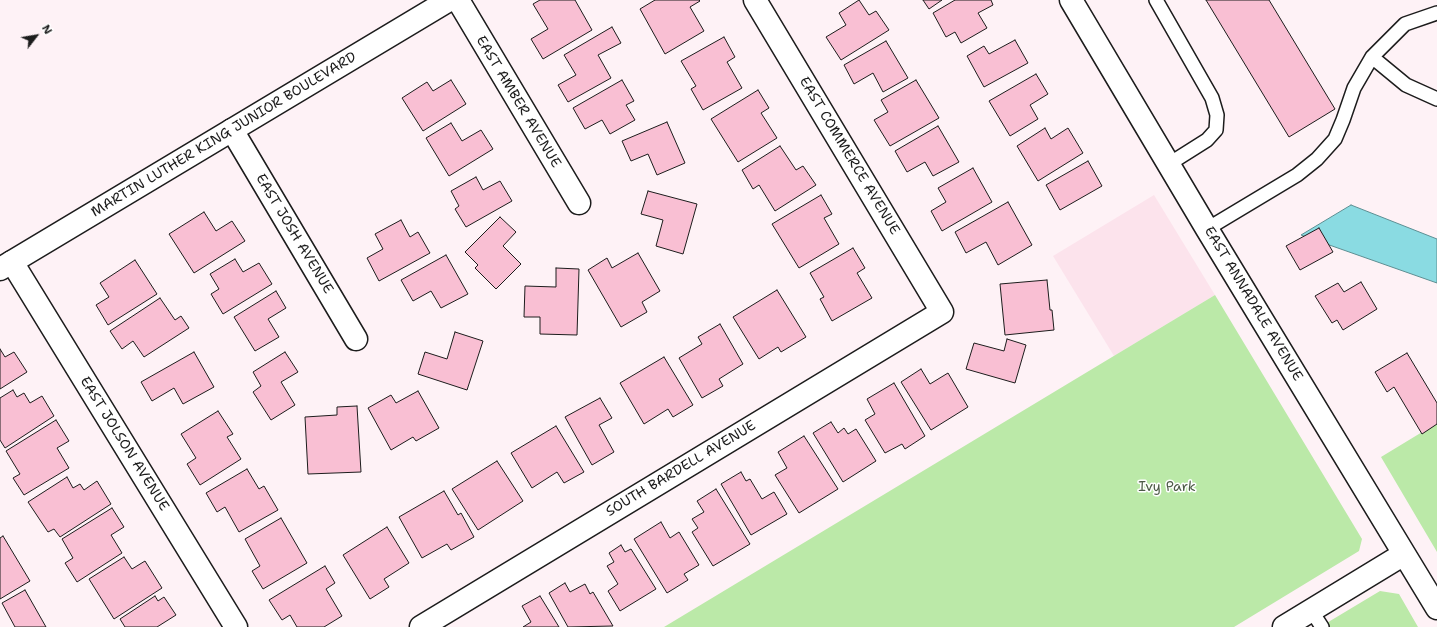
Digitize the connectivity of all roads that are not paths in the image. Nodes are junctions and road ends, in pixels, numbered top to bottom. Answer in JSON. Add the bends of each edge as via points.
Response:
{"nodes":[{"id":1,"x":449,"y":0,"type":"edge"},
{"id":2,"x":458,"y":0,"type":"edge"},
{"id":3,"x":755,"y":0,"type":"edge"},
{"id":4,"x":1071,"y":0,"type":"edge"},
{"id":5,"x":1156,"y":0,"type":"edge"},
{"id":6,"x":1437,"y":13,"type":"edge"},
{"id":7,"x":1372,"y":57,"type":"junction"},
{"id":8,"x":1437,"y":99,"type":"edge"},
{"id":9,"x":232,"y":130,"type":"junction"},
{"id":10,"x":1169,"y":164,"type":"junction"},
{"id":11,"x":579,"y":203,"type":"dead end"},
{"id":12,"x":1207,"y":229,"type":"junction"},
{"id":13,"x":6,"y":265,"type":"edge"},
{"id":14,"x":942,"y":312,"type":"joint"},
{"id":15,"x":356,"y":339,"type":"dead end"},
{"id":16,"x":1404,"y":554,"type":"junction"},
{"id":17,"x":1437,"y":608,"type":"edge"},
{"id":18,"x":1317,"y":619,"type":"edge"},
{"id":19,"x":236,"y":627,"type":"edge"},
{"id":20,"x":421,"y":627,"type":"edge"},
{"id":21,"x":1284,"y":627,"type":"edge"}],
"edges":[{"from":1,"to":9,"type":"street","name":"MARTIN LUTHER KING JUNIOR BOULEVARD"},
{"from":2,"to":11,"type":"street","name":"EAST AMBER AVENUE"},
{"from":3,"to":14,"type":"street","name":"EAST COMMERCE AVENUE"},
{"from":4,"to":10,"type":"street","name":"EAST ANNADALE AVENUE"},
{"from":5,"to":10,"type":"lane","via":[[1212,98],[1217,115],[1216,130],[1207,140]]},
{"from":6,"to":7,"type":"lane","via":[[1405,24]]},
{"from":7,"to":8,"type":"lane","via":[[1406,85]]},
{"from":7,"to":12,"type":"lane","via":[[1354,88],[1334,139],[1317,159],[1297,175]]},
{"from":9,"to":13,"type":"street","name":"MARTIN LUTHER KING JUNIOR BOULEVARD"},
{"from":9,"to":15,"type":"street","name":"EAST JOSH AVENUE"},
{"from":10,"to":12,"type":"street","name":"EAST ANNADALE AVENUE"},
{"from":12,"to":16,"type":"street","name":"EAST ANNADALE AVENUE"},
{"from":13,"to":19,"type":"street","name":"EAST JOLSON AVENUE"},
{"from":14,"to":20,"type":"street","name":"SOUTH BARDELL AVENUE"},
{"from":16,"to":17,"type":"street","name":"EAST ANNADALE AVENUE"},
{"from":16,"to":18,"type":"street"},
{"from":18,"to":21,"type":"street"}]}
